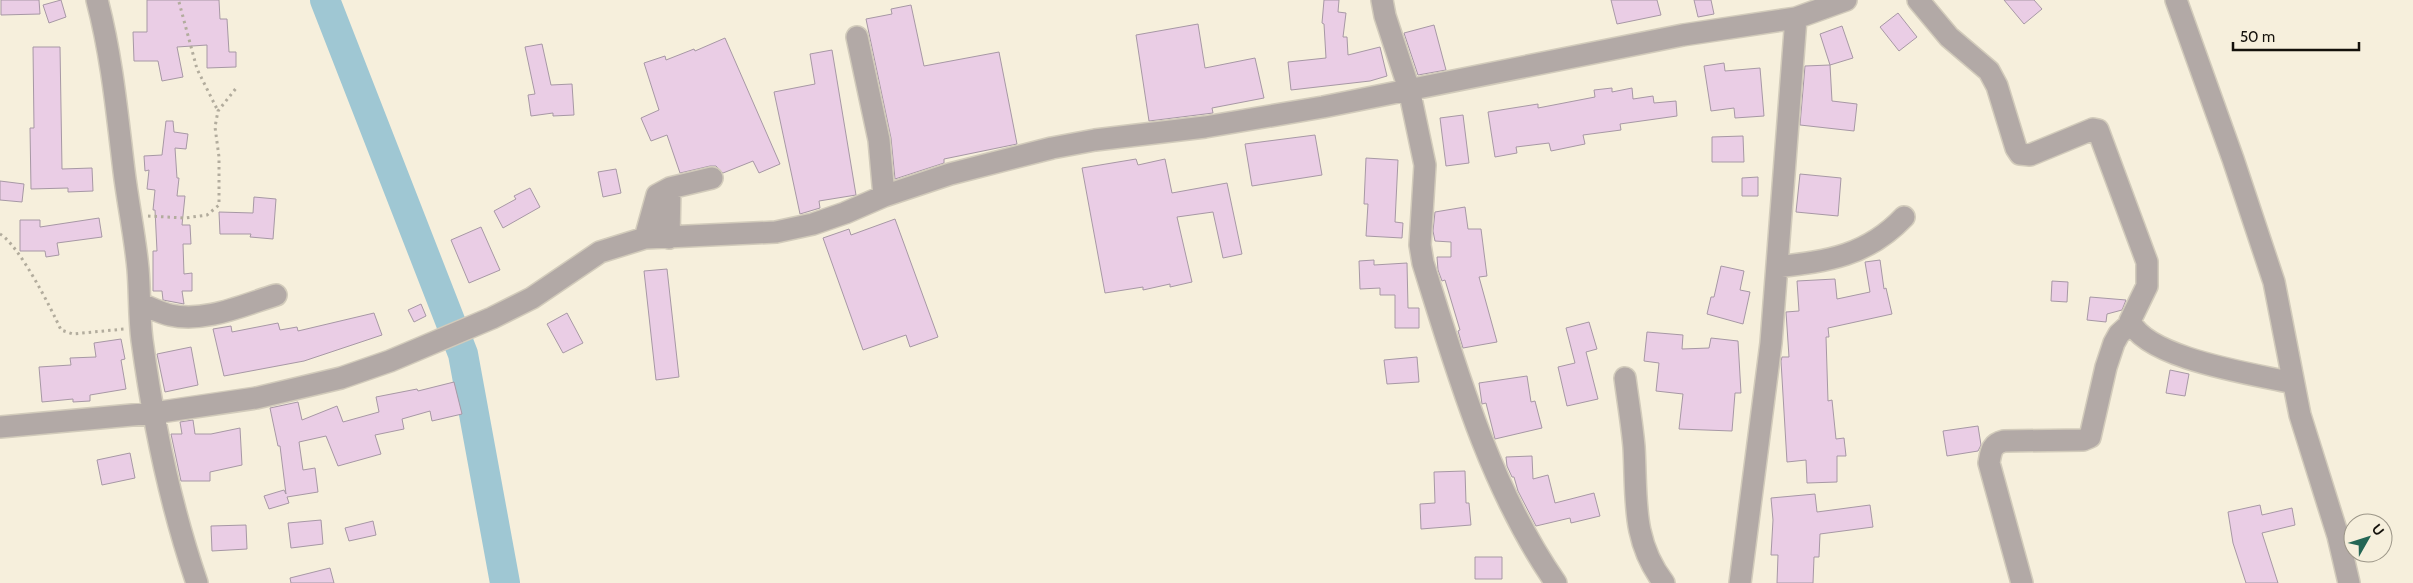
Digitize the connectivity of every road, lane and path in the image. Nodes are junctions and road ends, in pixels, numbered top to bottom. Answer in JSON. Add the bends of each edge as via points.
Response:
{"nodes":[{"id":1,"x":97,"y":0,"type":"edge"},
{"id":2,"x":1382,"y":0,"type":"edge"},
{"id":3,"x":1846,"y":0,"type":"edge"},
{"id":4,"x":1918,"y":0,"type":"edge"},
{"id":5,"x":2176,"y":0,"type":"edge"},
{"id":6,"x":179,"y":2,"type":"dead end"},
{"id":7,"x":1796,"y":18,"type":"junction"},
{"id":8,"x":857,"y":37,"type":"dead end"},
{"id":9,"x":237,"y":87,"type":"dead end"},
{"id":10,"x":1409,"y":89,"type":"junction"},
{"id":11,"x":218,"y":111,"type":"junction"},
{"id":12,"x":712,"y":178,"type":"dead end"},
{"id":13,"x":670,"y":188,"type":"junction"},
{"id":14,"x":884,"y":196,"type":"junction"},
{"id":15,"x":132,"y":215,"type":"junction"},
{"id":16,"x":1904,"y":217,"type":"dead end"},
{"id":17,"x":0,"y":234,"type":"edge"},
{"id":18,"x":645,"y":238,"type":"junction"},
{"id":19,"x":669,"y":238,"type":"junction"},
{"id":20,"x":1777,"y":267,"type":"junction"},
{"id":21,"x":276,"y":295,"type":"dead end"},
{"id":22,"x":142,"y":304,"type":"junction"},
{"id":23,"x":2131,"y":323,"type":"junction"},
{"id":24,"x":142,"y":327,"type":"junction"},
{"id":25,"x":1625,"y":378,"type":"dead end"},
{"id":26,"x":2292,"y":383,"type":"junction"},
{"id":27,"x":154,"y":413,"type":"junction"},
{"id":28,"x":0,"y":427,"type":"edge"},
{"id":29,"x":197,"y":583,"type":"edge"},
{"id":30,"x":1556,"y":583,"type":"edge"},
{"id":31,"x":1664,"y":583,"type":"edge"},
{"id":32,"x":1740,"y":583,"type":"edge"},
{"id":33,"x":2022,"y":583,"type":"edge"},
{"id":34,"x":2349,"y":583,"type":"edge"}],
"edges":[{"from":1,"to":15,"type":"street","via":[[108,43]]},
{"from":2,"to":10,"type":"street"},
{"from":3,"to":7,"type":"street"},
{"from":4,"to":23,"type":"street","via":[[1950,37],[1989,71],[2020,154],[2030,155],[2098,130],[2147,262],[2147,286],[2134,309]]},
{"from":5,"to":26,"type":"street","via":[[2274,282]]},
{"from":6,"to":11,"type":"path","via":[[197,69]]},
{"from":7,"to":10,"type":"street","via":[[1683,35]]},
{"from":7,"to":20,"type":"street"},
{"from":8,"to":14,"type":"street","via":[[879,140]]},
{"from":9,"to":11,"type":"path"},
{"from":10,"to":14,"type":"street","via":[[1255,118],[1052,148],[950,174]]},
{"from":10,"to":30,"type":"street","via":[[1425,164],[1420,245],[1423,263],[1463,390],[1505,492]]},
{"from":11,"to":15,"type":"path","via":[[215,128],[219,205],[207,215],[185,218]]},
{"from":12,"to":13,"type":"street"},
{"from":13,"to":18,"type":"street","via":[[657,195]]},
{"from":13,"to":19,"type":"street"},
{"from":14,"to":19,"type":"street","via":[[813,224],[776,232]]},
{"from":15,"to":22,"type":"street"},
{"from":16,"to":20,"type":"street","via":[[1891,231],[1845,256]]},
{"from":17,"to":24,"type":"path","via":[[8,239],[25,264],[61,330],[73,334]]},
{"from":18,"to":19,"type":"street"},
{"from":18,"to":27,"type":"street","via":[[600,252],[532,298],[390,361],[340,378],[256,398]]},
{"from":20,"to":32,"type":"street","via":[[1772,343]]},
{"from":21,"to":22,"type":"street","via":[[208,316],[189,318],[169,315]]},
{"from":22,"to":24,"type":"street"},
{"from":23,"to":26,"type":"street","via":[[2150,343],[2174,354]]},
{"from":23,"to":33,"type":"street","via":[[2114,343],[2090,437],[2083,440],[2004,441],[1998,442],[1991,450],[1990,463]]},
{"from":24,"to":27,"type":"street"},
{"from":25,"to":31,"type":"street","via":[[1639,533],[1646,554]]},
{"from":26,"to":34,"type":"street"},
{"from":27,"to":28,"type":"street"},
{"from":27,"to":29,"type":"street","via":[[186,551]]}]}
